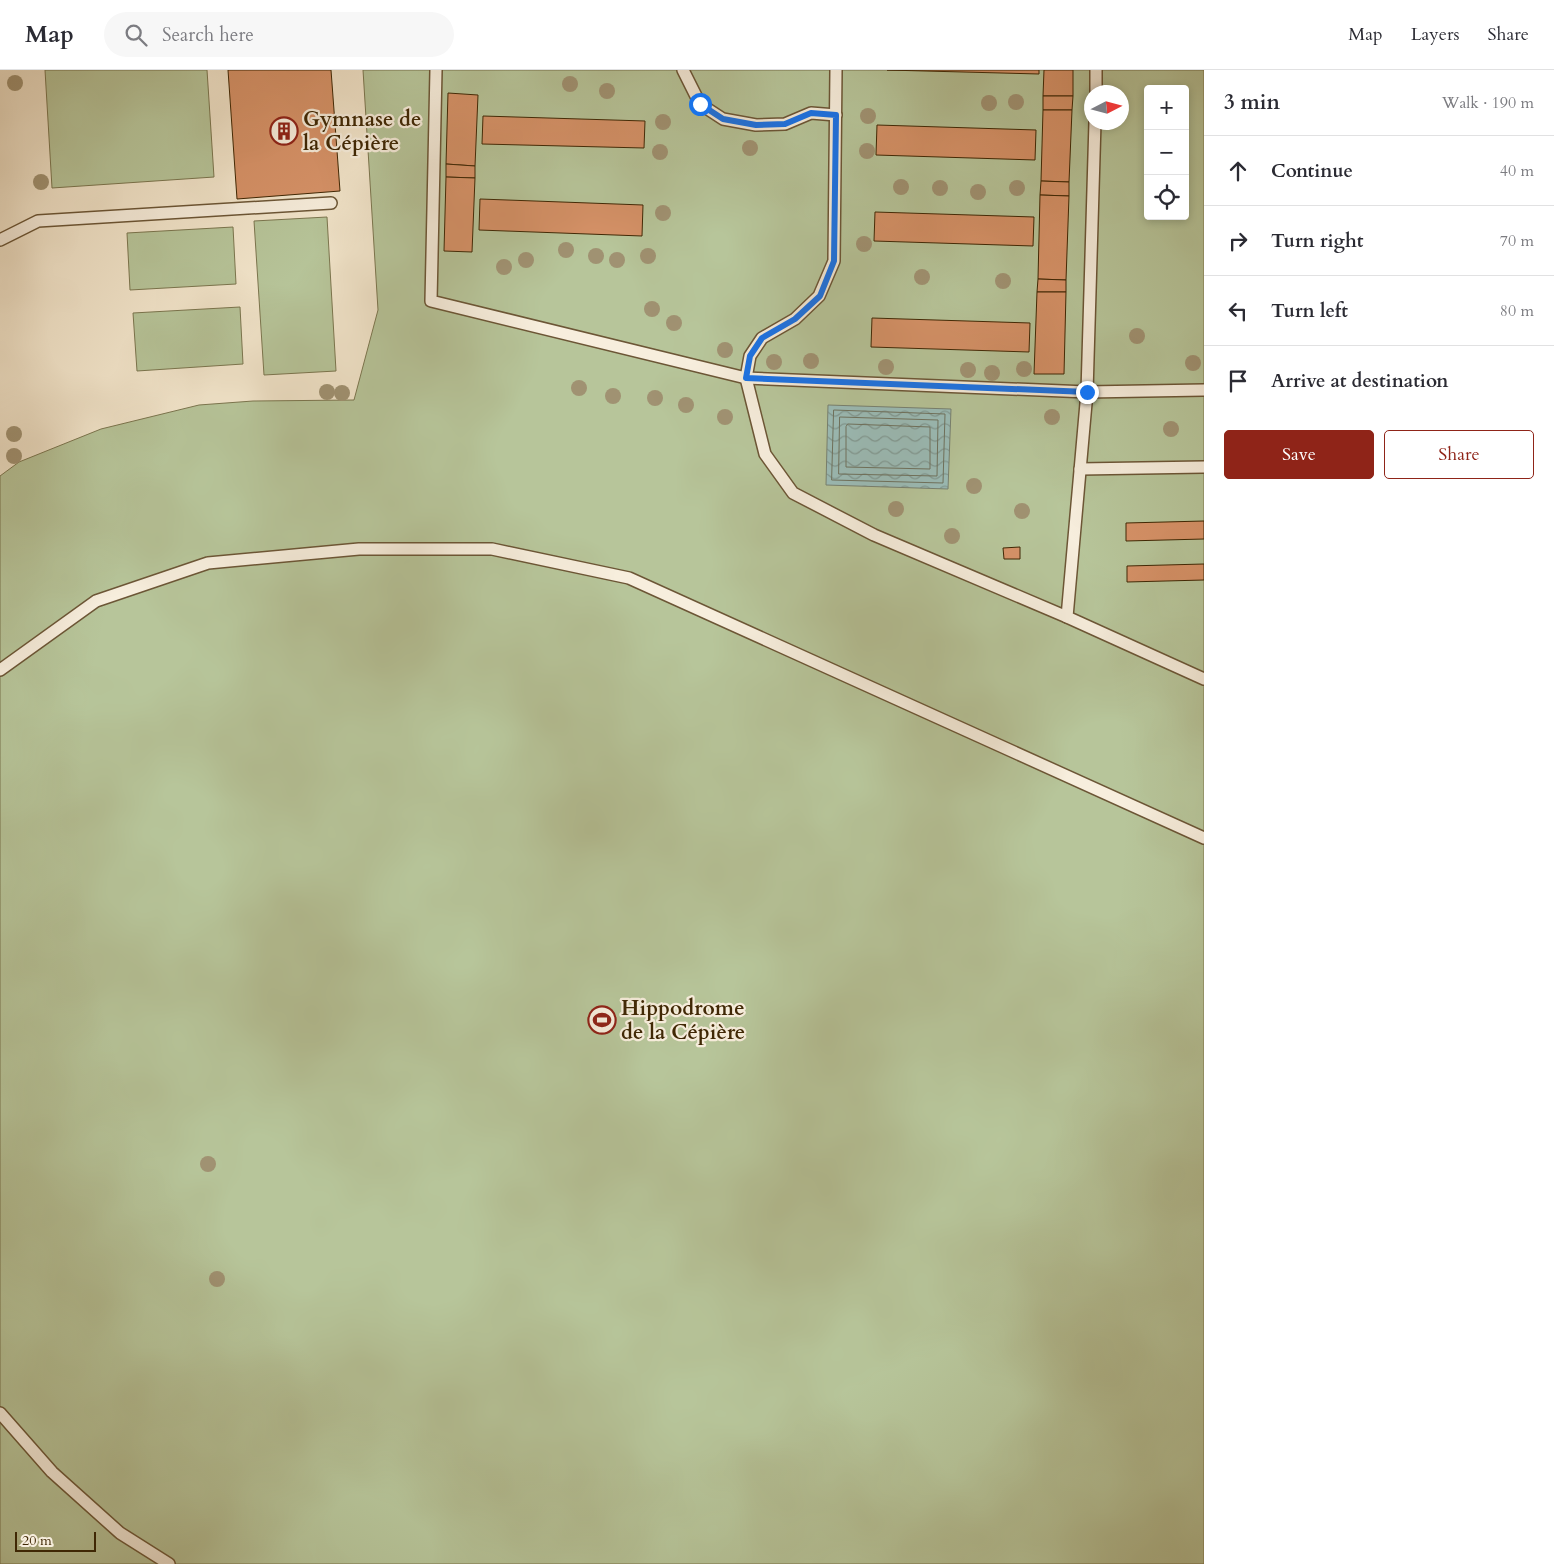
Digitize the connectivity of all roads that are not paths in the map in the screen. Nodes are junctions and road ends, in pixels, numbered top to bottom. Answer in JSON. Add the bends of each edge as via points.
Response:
{"nodes":[{"id":1,"x":436,"y":70,"type":"edge"},
{"id":2,"x":683,"y":70,"type":"edge"},
{"id":3,"x":836,"y":70,"type":"edge"},
{"id":4,"x":1096,"y":70,"type":"edge"},
{"id":5,"x":1096,"y":85,"type":"edge"},
{"id":6,"x":836,"y":115,"type":"junction"},
{"id":7,"x":1095,"y":130,"type":"edge"},
{"id":8,"x":331,"y":203,"type":"dead end"},
{"id":9,"x":0,"y":240,"type":"edge"},
{"id":10,"x":746,"y":378,"type":"junction"},
{"id":11,"x":1204,"y":390,"type":"edge"},
{"id":12,"x":1087,"y":392,"type":"junction"},
{"id":13,"x":1204,"y":467,"type":"edge"},
{"id":14,"x":1080,"y":469,"type":"junction"},
{"id":15,"x":1067,"y":616,"type":"junction"},
{"id":16,"x":0,"y":670,"type":"edge"},
{"id":17,"x":1204,"y":679,"type":"edge"},
{"id":18,"x":1204,"y":838,"type":"edge"},
{"id":19,"x":0,"y":1413,"type":"edge"},
{"id":20,"x":169,"y":1564,"type":"edge"}],
"edges":[{"from":1,"to":10,"type":"lane","via":[[431,301]]},
{"from":2,"to":6,"type":"lane","via":[[700,104],[723,119],[756,125],[785,124],[811,113]]},
{"from":3,"to":6,"type":"lane"},
{"from":4,"to":5,"type":"lane"},
{"from":6,"to":10,"type":"lane","via":[[834,261],[820,296],[795,319],[762,338],[750,356]]},
{"from":7,"to":12,"type":"lane"},
{"from":8,"to":9,"type":"lane","via":[[38,221]]},
{"from":10,"to":12,"type":"lane"},
{"from":10,"to":15,"type":"lane","via":[[765,454],[793,493],[874,535]]},
{"from":11,"to":12,"type":"lane"},
{"from":12,"to":14,"type":"lane"},
{"from":13,"to":14,"type":"lane"},
{"from":14,"to":15,"type":"lane"},
{"from":15,"to":17,"type":"lane"},
{"from":16,"to":18,"type":"lane","via":[[96,601],[208,563],[359,549],[492,549],[630,578]]},
{"from":19,"to":20,"type":"lane","via":[[52,1472],[113,1527]]}]}
